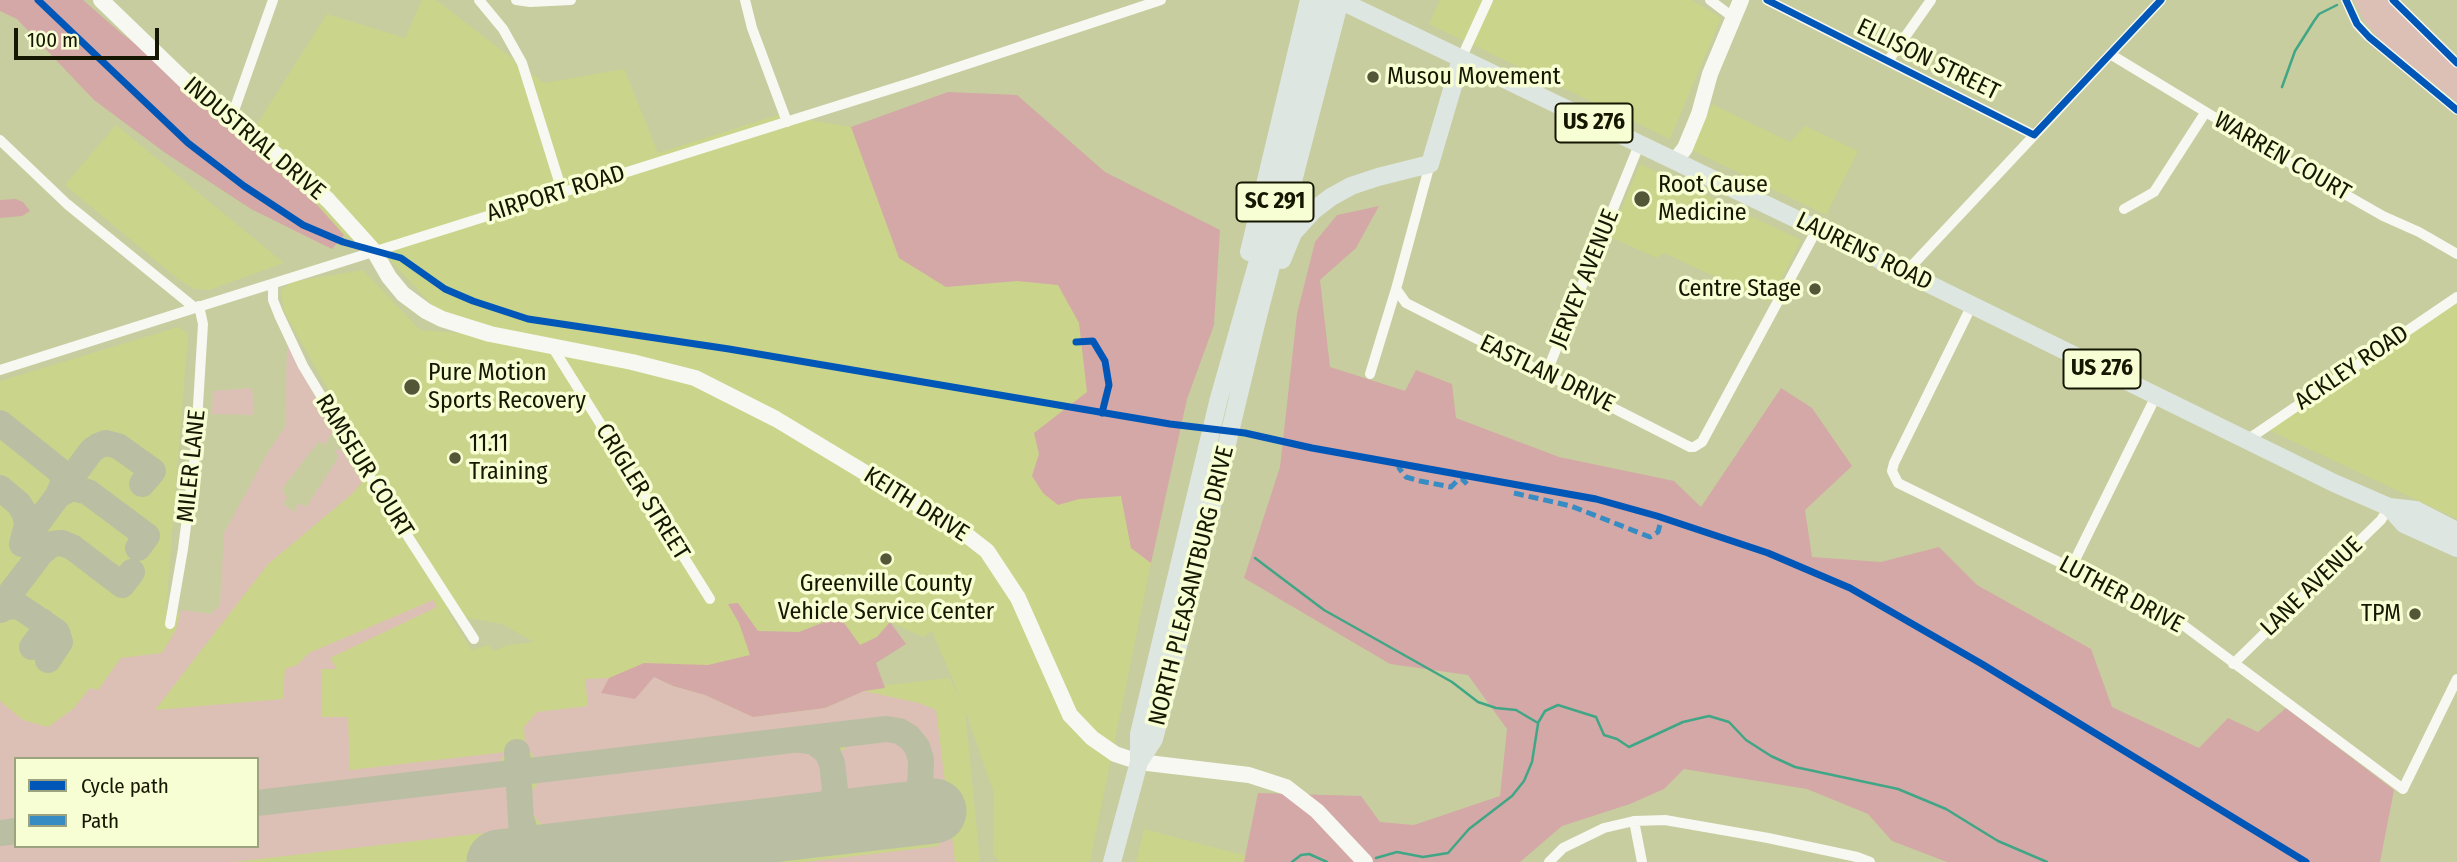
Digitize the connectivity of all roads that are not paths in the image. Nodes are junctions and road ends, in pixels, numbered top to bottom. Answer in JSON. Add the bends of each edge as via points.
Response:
{"nodes":[{"id":1,"x":101,"y":0,"type":"edge"},
{"id":2,"x":273,"y":0,"type":"edge"},
{"id":3,"x":479,"y":0,"type":"edge"},
{"id":4,"x":516,"y":0,"type":"edge"},
{"id":5,"x":571,"y":0,"type":"edge"},
{"id":6,"x":744,"y":0,"type":"edge"},
{"id":7,"x":1161,"y":0,"type":"edge"},
{"id":8,"x":1309,"y":0,"type":"edge"},
{"id":9,"x":1327,"y":0,"type":"edge"},
{"id":10,"x":1488,"y":0,"type":"edge"},
{"id":11,"x":1710,"y":0,"type":"edge"},
{"id":12,"x":1741,"y":0,"type":"edge"},
{"id":13,"x":1767,"y":0,"type":"edge"},
{"id":14,"x":1931,"y":0,"type":"edge"},
{"id":15,"x":2161,"y":0,"type":"edge"},
{"id":16,"x":2346,"y":0,"type":"edge"},
{"id":17,"x":2393,"y":0,"type":"edge"},
{"id":18,"x":1342,"y":1,"type":"edge"},
{"id":19,"x":1734,"y":18,"type":"junction"},
{"id":20,"x":2110,"y":54,"type":"junction"},
{"id":21,"x":1461,"y":59,"type":"junction"},
{"id":22,"x":1888,"y":61,"type":"junction"},
{"id":23,"x":2457,"y":62,"type":"edge"},
{"id":24,"x":2457,"y":110,"type":"edge"},
{"id":25,"x":2206,"y":113,"type":"junction"},
{"id":26,"x":231,"y":119,"type":"junction"},
{"id":27,"x":787,"y":122,"type":"junction"},
{"id":28,"x":2034,"y":135,"type":"junction"},
{"id":29,"x":0,"y":140,"type":"edge"},
{"id":30,"x":1639,"y":145,"type":"junction"},
{"id":31,"x":1675,"y":161,"type":"junction"},
{"id":32,"x":1430,"y":164,"type":"junction"},
{"id":33,"x":562,"y":191,"type":"junction"},
{"id":34,"x":2124,"y":209,"type":"dead end"},
{"id":35,"x":1817,"y":229,"type":"junction"},
{"id":36,"x":374,"y":251,"type":"junction"},
{"id":37,"x":2457,"y":254,"type":"edge"},
{"id":38,"x":1905,"y":273,"type":"junction"},
{"id":39,"x":273,"y":284,"type":"junction"},
{"id":40,"x":1396,"y":289,"type":"junction"},
{"id":41,"x":2457,"y":297,"type":"edge"},
{"id":42,"x":1972,"y":305,"type":"junction"},
{"id":43,"x":197,"y":307,"type":"junction"},
{"id":44,"x":1256,"y":324,"type":"junction"},
{"id":45,"x":553,"y":348,"type":"junction"},
{"id":46,"x":0,"y":370,"type":"edge"},
{"id":47,"x":1370,"y":374,"type":"dead end"},
{"id":48,"x":1546,"y":374,"type":"junction"},
{"id":49,"x":2156,"y":396,"type":"junction"},
{"id":50,"x":1218,"y":402,"type":"junction"},
{"id":51,"x":2247,"y":440,"type":"junction"},
{"id":52,"x":1215,"y":457,"type":"junction"},
{"id":53,"x":2389,"y":507,"type":"junction"},
{"id":54,"x":2457,"y":531,"type":"edge"},
{"id":55,"x":2457,"y":548,"type":"edge"},
{"id":56,"x":2071,"y":568,"type":"junction"},
{"id":57,"x":710,"y":599,"type":"dead end"},
{"id":58,"x":170,"y":624,"type":"dead end"},
{"id":59,"x":474,"y":639,"type":"dead end"},
{"id":60,"x":2233,"y":664,"type":"junction"},
{"id":61,"x":2457,"y":679,"type":"edge"},
{"id":62,"x":1139,"y":762,"type":"junction"},
{"id":63,"x":1634,"y":821,"type":"junction"},
{"id":64,"x":1112,"y":862,"type":"edge"},
{"id":65,"x":1365,"y":862,"type":"edge"},
{"id":66,"x":1549,"y":862,"type":"edge"},
{"id":67,"x":1643,"y":862,"type":"edge"},
{"id":68,"x":1870,"y":862,"type":"edge"}],
"edges":[{"from":1,"to":26,"type":"street","name":"INDUSTRIAL DRIVE"},
{"from":2,"to":26,"type":"street"},
{"from":3,"to":33,"type":"street","via":[[522,63]]},
{"from":4,"to":5,"type":"street"},
{"from":6,"to":27,"type":"street"},
{"from":7,"to":27,"type":"street","name":"AIRPORT ROAD"},
{"from":8,"to":50,"type":"main road","via":[[1238,297]]},
{"from":9,"to":50,"type":"main road","name":"NORTH PLEASANTBURG DRIVE","number":"SC 291"},
{"from":10,"to":21,"type":"street"},
{"from":11,"to":19,"type":"street"},
{"from":12,"to":19,"type":"street"},
{"from":13,"to":22,"type":"street","name":"ELLISON STREET"},
{"from":14,"to":22,"type":"street"},
{"from":15,"to":20,"type":"street"},
{"from":16,"to":24,"type":"street","via":[[2369,37]]},
{"from":17,"to":23,"type":"street"},
{"from":18,"to":21,"type":"main road","name":"LAURENS ROAD","number":"US 276"},
{"from":18,"to":44,"type":"main road","name":"NORTH PLEASANTBURG DRIVE","number":"SC 291"},
{"from":19,"to":31,"type":"street","via":[[1685,148]]},
{"from":20,"to":25,"type":"street","name":"WARREN COURT"},
{"from":20,"to":28,"type":"street"},
{"from":21,"to":30,"type":"main road","name":"LAURENS ROAD","number":"US 276"},
{"from":21,"to":32,"type":"main road"},
{"from":22,"to":28,"type":"street","name":"ELLISON STREET"},
{"from":25,"to":34,"type":"street","via":[[2154,192]]},
{"from":25,"to":37,"type":"street","name":"WARREN COURT"},
{"from":26,"to":36,"type":"street","name":"INDUSTRIAL DRIVE","via":[[310,183]]},
{"from":27,"to":33,"type":"street","name":"AIRPORT ROAD"},
{"from":28,"to":38,"type":"street"},
{"from":29,"to":43,"type":"street","via":[[66,204]]},
{"from":30,"to":31,"type":"main road","name":"LAURENS ROAD","number":"US 276"},
{"from":30,"to":48,"type":"street","name":"JERVEY AVENUE"},
{"from":31,"to":35,"type":"main road","name":"LAURENS ROAD","number":"US 276"},
{"from":32,"to":40,"type":"street"},
{"from":32,"to":44,"type":"main road","via":[[1351,187],[1314,210],[1293,233]]},
{"from":33,"to":36,"type":"street","name":"AIRPORT ROAD"},
{"from":35,"to":38,"type":"main road","name":"LAURENS ROAD","number":"US 276"},
{"from":35,"to":48,"type":"street","name":"EASTLAN DRIVE","via":[[1698,446],[1690,447]]},
{"from":36,"to":39,"type":"street","name":"AIRPORT ROAD"},
{"from":36,"to":45,"type":"street","name":"KEITH DRIVE","via":[[403,294],[434,315],[468,329]]},
{"from":38,"to":42,"type":"main road","name":"LAURENS ROAD","number":"US 276"},
{"from":39,"to":43,"type":"street","name":"AIRPORT ROAD"},
{"from":39,"to":59,"type":"street","name":"RAMSEUR COURT","via":[[273,300],[303,366]]},
{"from":40,"to":47,"type":"street"},
{"from":40,"to":48,"type":"street","name":"EASTLAN DRIVE","via":[[1411,307]]},
{"from":41,"to":51,"type":"street","name":"ACKLEY ROAD"},
{"from":42,"to":49,"type":"main road","name":"LAURENS ROAD","number":"US 276"},
{"from":42,"to":56,"type":"street","name":"LUTHER DRIVE","via":[[1894,463],[1894,475],[1907,488]]},
{"from":43,"to":46,"type":"street","name":"AIRPORT ROAD"},
{"from":43,"to":58,"type":"street","name":"MILER LANE","via":[[203,324],[195,455]]},
{"from":44,"to":52,"type":"main road","name":"NORTH PLEASANTBURG DRIVE","number":"SC 291","via":[[1237,404]]},
{"from":45,"to":57,"type":"street","name":"CRIGLER STREET"},
{"from":45,"to":62,"type":"street","name":"KEITH DRIVE","via":[[672,372],[713,386],[979,543],[1018,598],[1070,715],[1115,754]]},
{"from":49,"to":51,"type":"main road","name":"LAURENS ROAD","number":"US 276"},
{"from":49,"to":56,"type":"street"},
{"from":50,"to":52,"type":"main road","name":"NORTH PLEASANTBURG DRIVE","number":"SC 291"},
{"from":51,"to":53,"type":"main road","name":"LAURENS ROAD","number":"US 276"},
{"from":52,"to":62,"type":"main road","name":"NORTH PLEASANTBURG DRIVE","number":"SC 291","via":[[1154,739]]},
{"from":53,"to":54,"type":"main road","name":"LAURENS ROAD","number":"US 276","via":[[2416,510]]},
{"from":53,"to":55,"type":"main road","name":"LAURENS ROAD","number":"US 276","via":[[2404,524]]},
{"from":53,"to":60,"type":"street","name":"LANE AVENUE"},
{"from":56,"to":60,"type":"street","name":"LUTHER DRIVE","via":[[2175,619]]},
{"from":60,"to":61,"type":"street","name":"LUTHER DRIVE","via":[[2403,789]]},
{"from":62,"to":64,"type":"main road","name":"NORTH PLEASANTBURG DRIVE","number":"SC 291"},
{"from":62,"to":65,"type":"street","name":"KEITH DRIVE","via":[[1270,780],[1301,798]]},
{"from":63,"to":66,"type":"street","via":[[1580,838]]},
{"from":63,"to":67,"type":"street"},
{"from":63,"to":68,"type":"street","via":[[1713,827]]}]}
